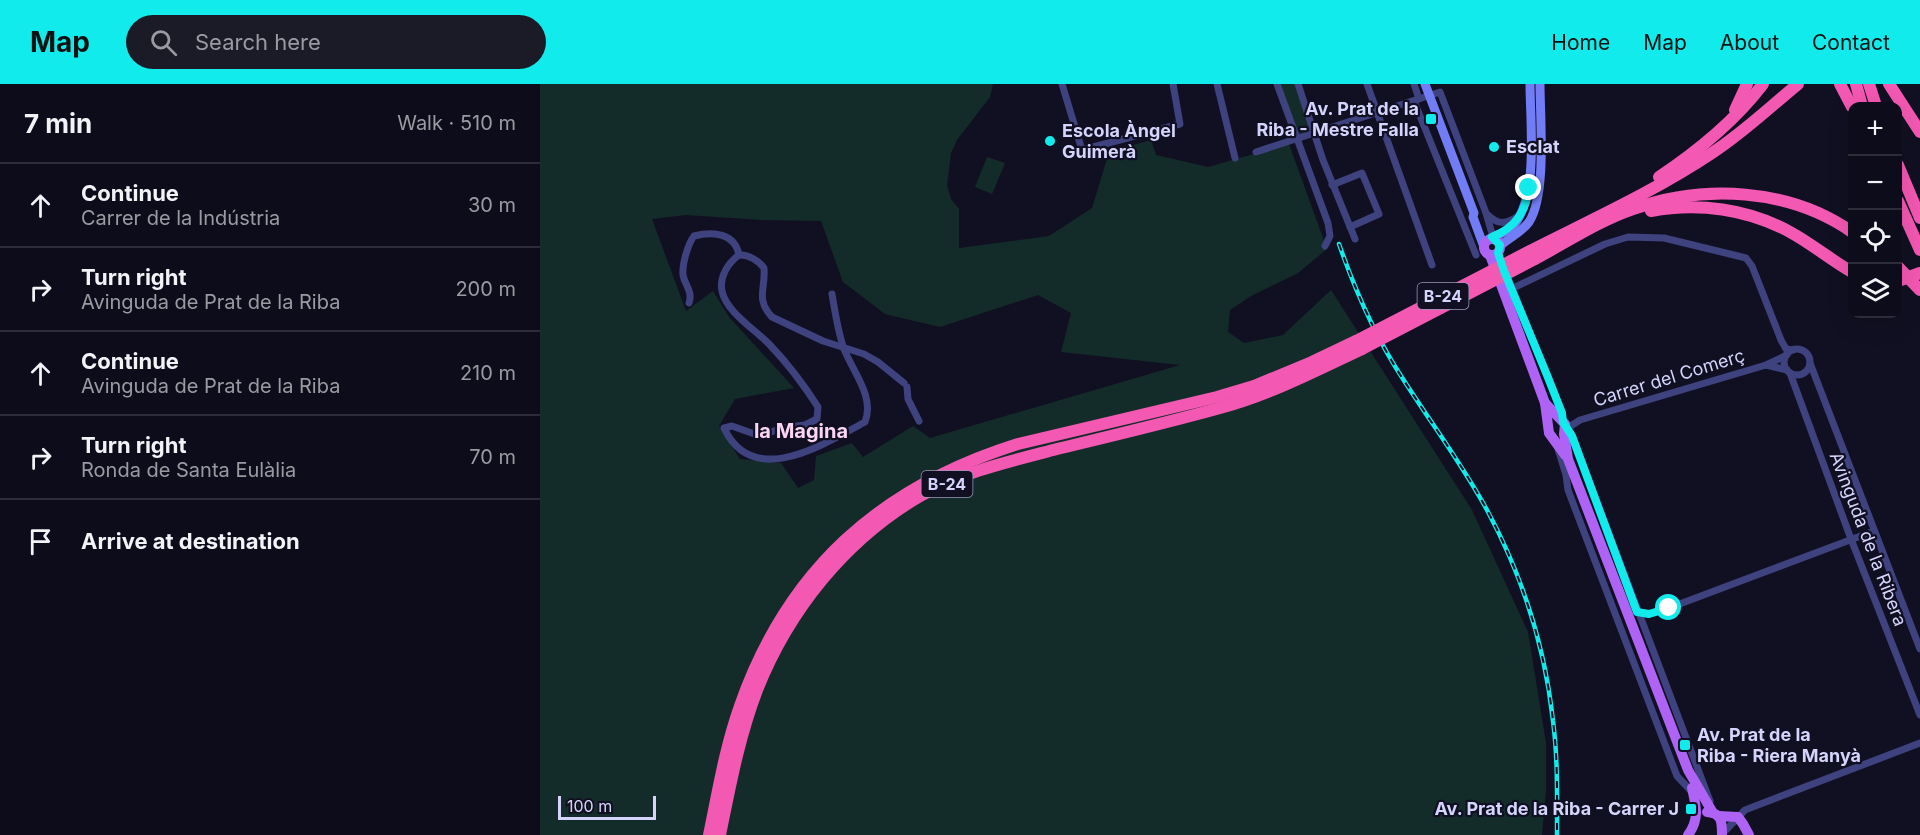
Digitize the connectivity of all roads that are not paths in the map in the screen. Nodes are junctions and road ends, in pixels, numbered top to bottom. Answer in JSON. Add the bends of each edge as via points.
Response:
{"nodes":[{"id":1,"x":1062,"y":84,"type":"edge"},
{"id":2,"x":1173,"y":84,"type":"edge"},
{"id":3,"x":1217,"y":84,"type":"edge"},
{"id":4,"x":1277,"y":84,"type":"edge"},
{"id":5,"x":1298,"y":84,"type":"edge"},
{"id":6,"x":1367,"y":84,"type":"edge"},
{"id":7,"x":1414,"y":84,"type":"edge"},
{"id":8,"x":1425,"y":84,"type":"edge"},
{"id":9,"x":1530,"y":84,"type":"edge"},
{"id":10,"x":1540,"y":84,"type":"edge"},
{"id":11,"x":1747,"y":84,"type":"edge"},
{"id":12,"x":1762,"y":84,"type":"edge"},
{"id":13,"x":1798,"y":84,"type":"edge"},
{"id":14,"x":1840,"y":84,"type":"edge"},
{"id":15,"x":1856,"y":84,"type":"edge"},
{"id":16,"x":1869,"y":84,"type":"edge"},
{"id":17,"x":1889,"y":84,"type":"edge"},
{"id":18,"x":1895,"y":90,"type":"edge"},
{"id":19,"x":1421,"y":98,"type":"junction"},
{"id":20,"x":1849,"y":102,"type":"edge"},
{"id":21,"x":1861,"y":102,"type":"edge"},
{"id":22,"x":1875,"y":102,"type":"edge"},
{"id":23,"x":1377,"y":113,"type":"junction"},
{"id":24,"x":1920,"y":132,"type":"edge"},
{"id":25,"x":1315,"y":133,"type":"junction"},
{"id":26,"x":1296,"y":139,"type":"junction"},
{"id":27,"x":1256,"y":152,"type":"dead end"},
{"id":28,"x":1691,"y":155,"type":"junction"},
{"id":29,"x":1235,"y":158,"type":"dead end"},
{"id":30,"x":1902,"y":175,"type":"edge"},
{"id":31,"x":1332,"y":185,"type":"junction"},
{"id":32,"x":1902,"y":210,"type":"edge"},
{"id":33,"x":1486,"y":213,"type":"junction"},
{"id":34,"x":1520,"y":215,"type":"junction"},
{"id":35,"x":1920,"y":218,"type":"edge"},
{"id":36,"x":1350,"y":226,"type":"junction"},
{"id":37,"x":1848,"y":230,"type":"edge"},
{"id":38,"x":1355,"y":239,"type":"dead end"},
{"id":39,"x":1569,"y":242,"type":"junction"},
{"id":40,"x":1325,"y":246,"type":"dead end"},
{"id":41,"x":1491,"y":247,"type":"junction"},
{"id":42,"x":1920,"y":250,"type":"edge"},
{"id":43,"x":739,"y":255,"type":"junction"},
{"id":44,"x":1533,"y":255,"type":"junction"},
{"id":45,"x":1432,"y":265,"type":"dead end"},
{"id":46,"x":1848,"y":269,"type":"edge"},
{"id":47,"x":1902,"y":271,"type":"edge"},
{"id":48,"x":1920,"y":273,"type":"edge"},
{"id":49,"x":1902,"y":280,"type":"edge"},
{"id":50,"x":1511,"y":289,"type":"junction"},
{"id":51,"x":1920,"y":290,"type":"edge"},
{"id":52,"x":831,"y":294,"type":"dead end"},
{"id":53,"x":689,"y":303,"type":"dead end"},
{"id":54,"x":1359,"y":345,"type":"junction"},
{"id":55,"x":844,"y":349,"type":"junction"},
{"id":56,"x":1790,"y":352,"type":"junction"},
{"id":57,"x":1810,"y":363,"type":"junction"},
{"id":58,"x":1766,"y":365,"type":"junction"},
{"id":59,"x":1788,"y":371,"type":"junction"},
{"id":60,"x":919,"y":421,"type":"dead end"},
{"id":61,"x":1559,"y":430,"type":"junction"},
{"id":62,"x":1874,"y":531,"type":"junction"},
{"id":63,"x":1851,"y":539,"type":"junction"},
{"id":64,"x":1637,"y":612,"type":"junction"},
{"id":65,"x":1920,"y":649,"type":"edge"},
{"id":66,"x":1920,"y":715,"type":"edge"},
{"id":67,"x":1920,"y":743,"type":"edge"},
{"id":68,"x":1688,"y":770,"type":"junction"},
{"id":69,"x":1693,"y":793,"type":"junction"},
{"id":70,"x":1716,"y":814,"type":"junction"},
{"id":71,"x":1738,"y":817,"type":"junction"},
{"id":72,"x":1694,"y":829,"type":"edge"},
{"id":73,"x":1723,"y":833,"type":"edge"},
{"id":74,"x":709,"y":835,"type":"edge"},
{"id":75,"x":720,"y":835,"type":"edge"},
{"id":76,"x":1743,"y":835,"type":"edge"},
{"id":77,"x":1749,"y":835,"type":"edge"}],
"edges":[{"from":1,"to":2,"type":"street","via":[[1082,150],[1180,124]]},
{"from":3,"to":29,"type":"street"},
{"from":4,"to":26,"type":"street"},
{"from":5,"to":25,"type":"street"},
{"from":6,"to":23,"type":"street"},
{"from":7,"to":19,"type":"street"},
{"from":8,"to":19,"type":"main road"},
{"from":9,"to":34,"type":"main road","via":[[1530,181]]},
{"from":10,"to":41,"type":"main road","via":[[1536,204],[1524,228]]},
{"from":11,"to":28,"type":"highway","via":[[1729,118]]},
{"from":12,"to":28,"type":"highway","via":[[1737,116]]},
{"from":13,"to":44,"type":"highway","number":"B-24","via":[[1710,155]]},
{"from":14,"to":20,"type":"highway"},
{"from":15,"to":21,"type":"highway"},
{"from":16,"to":22,"type":"highway"},
{"from":17,"to":18,"type":"highway"},
{"from":18,"to":24,"type":"highway"},
{"from":19,"to":23,"type":"street"},
{"from":19,"to":33,"type":"street","via":[[1440,92]]},
{"from":19,"to":41,"type":"street"},
{"from":19,"to":41,"type":"main road","via":[[1473,217]]},
{"from":23,"to":25,"type":"street"},
{"from":23,"to":45,"type":"street"},
{"from":25,"to":26,"type":"street"},
{"from":25,"to":31,"type":"street"},
{"from":26,"to":27,"type":"street"},
{"from":26,"to":40,"type":"street","via":[[1328,223],[1330,236]]},
{"from":28,"to":44,"type":"highway","via":[[1584,217]]},
{"from":30,"to":35,"type":"highway"},
{"from":31,"to":36,"type":"street"},
{"from":31,"to":36,"type":"street","via":[[1362,173],[1379,214]]},
{"from":32,"to":42,"type":"highway"},
{"from":33,"to":34,"type":"street","via":[[1501,223]]},
{"from":33,"to":41,"type":"street"},
{"from":34,"to":41,"type":"main road"},
{"from":36,"to":38,"type":"street"},
{"from":37,"to":39,"type":"highway","via":[[1818,213],[1780,200],[1715,193],[1632,209]]},
{"from":39,"to":44,"type":"highway","number":"B-24"},
{"from":39,"to":46,"type":"highway","via":[[1650,211],[1714,208],[1781,227]]},
{"from":41,"to":50,"type":"street"},
{"from":41,"to":61,"type":"main road","via":[[1545,403]]},
{"from":43,"to":53,"type":"street","via":[[737,248],[721,234],[694,236],[683,270],[691,294]]},
{"from":43,"to":55,"type":"street","via":[[753,258],[765,268],[762,300],[772,317]]},
{"from":43,"to":55,"type":"street","via":[[723,275],[724,297],[789,367],[818,407],[817,419],[760,436],[732,426],[724,428],[736,447],[749,456],[770,460],[794,456],[865,422],[869,411]]},
{"from":44,"to":54,"type":"highway","number":"B-24","bridge":true},
{"from":47,"to":51,"type":"highway"},
{"from":48,"to":49,"type":"highway","bridge":true},
{"from":50,"to":56,"type":"street","via":[[1616,240],[1664,238],[1746,258],[1781,340]]},
{"from":50,"to":61,"type":"street","via":[[1562,413]]},
{"from":52,"to":55,"type":"street"},
{"from":54,"to":74,"type":"highway","number":"B-24","via":[[1245,388],[991,453],[944,472],[881,510],[812,575],[763,648],[735,723]]},
{"from":54,"to":75,"type":"highway","number":"B-24","via":[[1288,383],[1222,408],[992,466],[922,495],[888,517],[821,582],[778,645],[745,727]]},
{"from":55,"to":60,"type":"street","via":[[878,362],[906,385]]},
{"from":56,"to":57,"type":"street","via":[[1805,352]]},
{"from":56,"to":58,"type":"street","name":"Carrer del Comerç"},
{"from":56,"to":59,"type":"street","via":[[1784,362]]},
{"from":57,"to":59,"type":"street","via":[[1801,375]]},
{"from":57,"to":62,"type":"street","name":"Avinguda de la Ribera"},
{"from":58,"to":59,"type":"street","name":"Carrer del Comerç"},
{"from":58,"to":61,"type":"street","name":"Carrer del Comerç","via":[[1580,420]]},
{"from":59,"to":63,"type":"street","name":"Avinguda de la Ribera"},
{"from":61,"to":64,"type":"street","via":[[1572,436]]},
{"from":61,"to":68,"type":"main road"},
{"from":61,"to":69,"type":"street","via":[[1568,490],[1676,773]]},
{"from":62,"to":63,"type":"street"},
{"from":62,"to":65,"type":"street","name":"Avinguda de la Ribera"},
{"from":63,"to":64,"type":"street","via":[[1669,608],[1649,614]]},
{"from":63,"to":66,"type":"street","name":"Avinguda de la Ribera"},
{"from":64,"to":70,"type":"street"},
{"from":67,"to":71,"type":"street","via":[[1745,810]]},
{"from":68,"to":69,"type":"main road"},
{"from":68,"to":70,"type":"main road"},
{"from":69,"to":72,"type":"main road"},
{"from":70,"to":71,"type":"main road"},
{"from":70,"to":72,"type":"main road","via":[[1706,813]]},
{"from":70,"to":73,"type":"main road","via":[[1723,824]]},
{"from":71,"to":73,"type":"street"},
{"from":71,"to":77,"type":"main road"},
{"from":73,"to":76,"type":"main road","via":[[1737,830]]}]}
